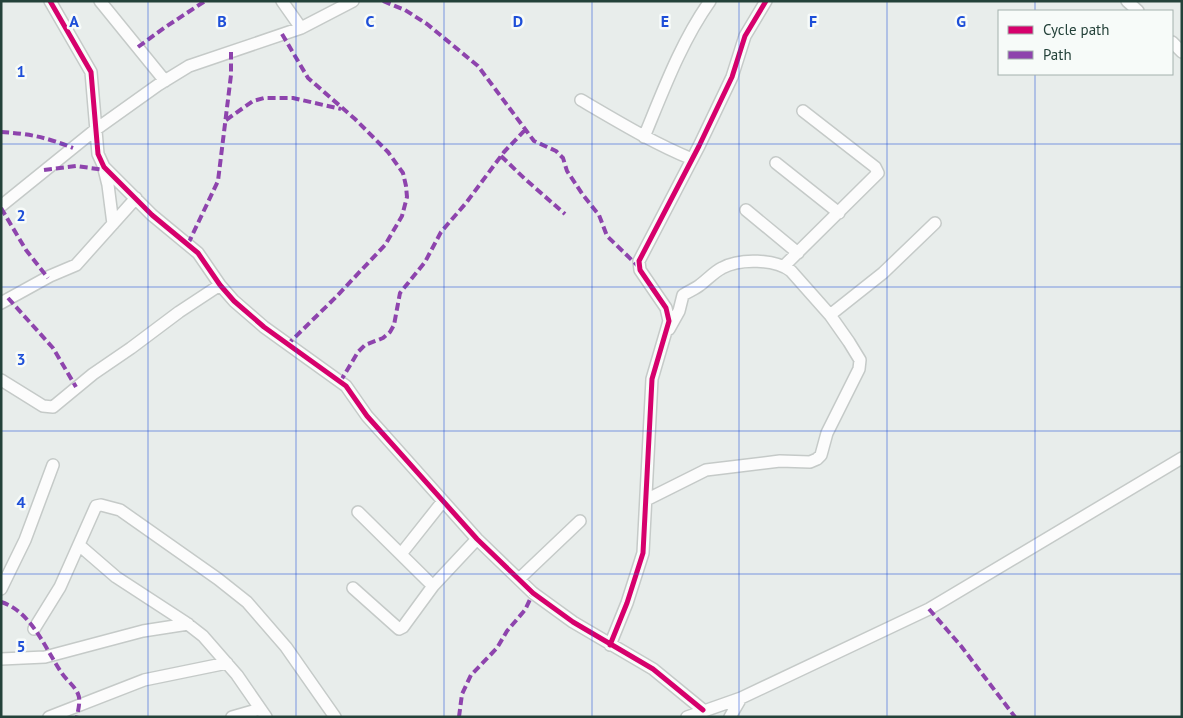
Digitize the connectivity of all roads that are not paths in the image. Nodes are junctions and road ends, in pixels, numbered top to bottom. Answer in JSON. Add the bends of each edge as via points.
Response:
{"nodes":[{"id":1,"x":50,"y":1,"type":"edge"},
{"id":2,"x":100,"y":1,"type":"edge"},
{"id":3,"x":282,"y":1,"type":"edge"},
{"id":4,"x":354,"y":1,"type":"edge"},
{"id":5,"x":710,"y":1,"type":"edge"},
{"id":6,"x":766,"y":1,"type":"edge"},
{"id":7,"x":1127,"y":1,"type":"edge"},
{"id":8,"x":1137,"y":10,"type":"edge"},
{"id":9,"x":301,"y":28,"type":"junction"},
{"id":10,"x":1173,"y":43,"type":"edge"},
{"id":11,"x":1182,"y":52,"type":"edge"},
{"id":12,"x":165,"y":81,"type":"junction"},
{"id":13,"x":581,"y":100,"type":"dead end"},
{"id":14,"x":803,"y":111,"type":"dead end"},
{"id":15,"x":94,"y":130,"type":"junction"},
{"id":16,"x":644,"y":137,"type":"junction"},
{"id":17,"x":692,"y":159,"type":"junction"},
{"id":18,"x":776,"y":163,"type":"dead end"},
{"id":19,"x":104,"y":167,"type":"junction"},
{"id":20,"x":136,"y":198,"type":"junction"},
{"id":21,"x":1,"y":206,"type":"edge"},
{"id":22,"x":746,"y":210,"type":"dead end"},
{"id":23,"x":839,"y":213,"type":"junction"},
{"id":24,"x":935,"y":223,"type":"dead end"},
{"id":25,"x":113,"y":224,"type":"junction"},
{"id":26,"x":798,"y":253,"type":"junction"},
{"id":27,"x":784,"y":266,"type":"junction"},
{"id":28,"x":220,"y":285,"type":"junction"},
{"id":29,"x":1,"y":303,"type":"edge"},
{"id":30,"x":830,"y":315,"type":"junction"},
{"id":31,"x":667,"y":332,"type":"junction"},
{"id":32,"x":1,"y":380,"type":"edge"},
{"id":33,"x":1182,"y":458,"type":"edge"},
{"id":34,"x":52,"y":465,"type":"dead end"},
{"id":35,"x":646,"y":500,"type":"junction"},
{"id":36,"x":443,"y":501,"type":"junction"},
{"id":37,"x":358,"y":512,"type":"dead end"},
{"id":38,"x":580,"y":521,"type":"dead end"},
{"id":39,"x":477,"y":539,"type":"junction"},
{"id":40,"x":78,"y":545,"type":"junction"},
{"id":41,"x":401,"y":554,"type":"junction"},
{"id":42,"x":519,"y":579,"type":"junction"},
{"id":43,"x":433,"y":586,"type":"junction"},
{"id":44,"x":353,"y":588,"type":"dead end"},
{"id":45,"x":1,"y":589,"type":"edge"},
{"id":46,"x":188,"y":624,"type":"junction"},
{"id":47,"x":34,"y":629,"type":"dead end"},
{"id":48,"x":610,"y":645,"type":"junction"},
{"id":49,"x":1,"y":659,"type":"edge"},
{"id":50,"x":227,"y":663,"type":"junction"},
{"id":51,"x":741,"y":698,"type":"junction"},
{"id":52,"x":703,"y":710,"type":"junction"},
{"id":53,"x":263,"y":713,"type":"edge"},
{"id":54,"x":49,"y":717,"type":"edge"},
{"id":55,"x":232,"y":717,"type":"edge"},
{"id":56,"x":335,"y":717,"type":"edge"},
{"id":57,"x":687,"y":717,"type":"edge"},
{"id":58,"x":730,"y":717,"type":"edge"}],
"edges":[{"from":1,"to":15,"type":"street","via":[[91,72]]},
{"from":2,"to":12,"type":"street"},
{"from":3,"to":9,"type":"street"},
{"from":4,"to":9,"type":"street"},
{"from":5,"to":16,"type":"street","via":[[675,65]]},
{"from":6,"to":17,"type":"street","via":[[745,36],[732,76]]},
{"from":7,"to":8,"type":"street"},
{"from":9,"to":12,"type":"street","via":[[188,66]]},
{"from":10,"to":11,"type":"street"},
{"from":12,"to":15,"type":"street"},
{"from":13,"to":16,"type":"street"},
{"from":14,"to":23,"type":"street","via":[[875,167],[878,173]]},
{"from":15,"to":19,"type":"street"},
{"from":15,"to":21,"type":"street"},
{"from":16,"to":17,"type":"street"},
{"from":17,"to":31,"type":"street","via":[[639,261],[643,275],[669,315]]},
{"from":18,"to":23,"type":"street"},
{"from":19,"to":20,"type":"street"},
{"from":19,"to":25,"type":"street"},
{"from":20,"to":25,"type":"street"},
{"from":20,"to":28,"type":"street","via":[[152,216],[198,253]]},
{"from":22,"to":26,"type":"street"},
{"from":23,"to":26,"type":"street"},
{"from":24,"to":30,"type":"street","via":[[883,273]]},
{"from":25,"to":29,"type":"street","via":[[76,264]]},
{"from":26,"to":27,"type":"street"},
{"from":27,"to":30,"type":"street"},
{"from":27,"to":31,"type":"street","via":[[748,262],[721,268],[683,295],[679,311]]},
{"from":28,"to":32,"type":"street","via":[[100,368],[53,407],[43,406]]},
{"from":28,"to":36,"type":"street","via":[[264,327],[346,386],[367,416]]},
{"from":30,"to":35,"type":"street","via":[[858,355],[860,364],[827,434],[821,455],[810,462],[780,461],[706,470]]},
{"from":31,"to":35,"type":"street","via":[[652,379]]},
{"from":33,"to":51,"type":"street","via":[[930,609]]},
{"from":34,"to":45,"type":"street","via":[[25,540]]},
{"from":35,"to":48,"type":"street","via":[[640,566]]},
{"from":36,"to":39,"type":"street"},
{"from":36,"to":41,"type":"street"},
{"from":37,"to":41,"type":"street"},
{"from":38,"to":42,"type":"street"},
{"from":39,"to":42,"type":"street"},
{"from":39,"to":43,"type":"street"},
{"from":40,"to":46,"type":"street","via":[[116,577]]},
{"from":40,"to":47,"type":"street","via":[[60,587]]},
{"from":40,"to":56,"type":"street","via":[[96,506],[125,512],[247,602],[286,647]]},
{"from":41,"to":43,"type":"street"},
{"from":42,"to":48,"type":"street","via":[[573,622]]},
{"from":43,"to":44,"type":"street","via":[[399,629]]},
{"from":46,"to":49,"type":"street","via":[[143,631],[45,657]]},
{"from":46,"to":50,"type":"street"},
{"from":48,"to":52,"type":"street","via":[[653,669]]},
{"from":50,"to":53,"type":"street"},
{"from":50,"to":54,"type":"street","via":[[144,680]]},
{"from":51,"to":52,"type":"street"},
{"from":51,"to":58,"type":"street"},
{"from":52,"to":57,"type":"street"},
{"from":53,"to":55,"type":"street"}]}
